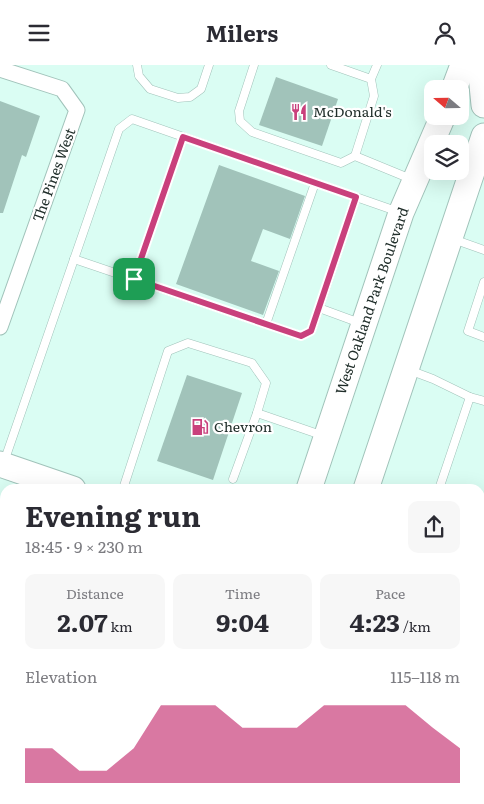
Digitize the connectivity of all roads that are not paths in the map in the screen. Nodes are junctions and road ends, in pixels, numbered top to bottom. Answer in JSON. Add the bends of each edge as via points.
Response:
{"nodes":[{"id":1,"x":138,"y":65,"type":"edge"},
{"id":2,"x":209,"y":65,"type":"edge"},
{"id":3,"x":254,"y":65,"type":"edge"},
{"id":4,"x":331,"y":65,"type":"edge"},
{"id":5,"x":377,"y":65,"type":"edge"},
{"id":6,"x":463,"y":65,"type":"edge"},
{"id":7,"x":480,"y":65,"type":"edge"},
{"id":8,"x":0,"y":69,"type":"edge"},
{"id":9,"x":371,"y":79,"type":"junction"},
{"id":10,"x":457,"y":80,"type":"edge"},
{"id":11,"x":484,"y":105,"type":"edge"},
{"id":12,"x":439,"y":125,"type":"edge"},
{"id":13,"x":484,"y":136,"type":"edge"},
{"id":14,"x":183,"y":137,"type":"junction"},
{"id":15,"x":355,"y":157,"type":"junction"},
{"id":16,"x":416,"y":180,"type":"junction"},
{"id":17,"x":315,"y":183,"type":"junction"},
{"id":18,"x":356,"y":197,"type":"junction"},
{"id":19,"x":400,"y":213,"type":"junction"},
{"id":20,"x":449,"y":237,"type":"junction"},
{"id":21,"x":484,"y":250,"type":"edge"},
{"id":22,"x":74,"y":259,"type":"junction"},
{"id":23,"x":134,"y":279,"type":"junction"},
{"id":24,"x":484,"y":282,"type":"edge"},
{"id":25,"x":319,"y":308,"type":"junction"},
{"id":26,"x":266,"y":324,"type":"junction"},
{"id":27,"x":364,"y":325,"type":"junction"},
{"id":28,"x":0,"y":327,"type":"edge"},
{"id":29,"x":484,"y":337,"type":"edge"},
{"id":30,"x":404,"y":369,"type":"junction"},
{"id":31,"x":470,"y":397,"type":"junction"},
{"id":32,"x":484,"y":401,"type":"edge"},
{"id":33,"x":257,"y":413,"type":"junction"},
{"id":34,"x":326,"y":436,"type":"junction"},
{"id":35,"x":2,"y":464,"type":"edge"},
{"id":36,"x":233,"y":479,"type":"dead end"},
{"id":37,"x":59,"y":484,"type":"edge"},
{"id":38,"x":125,"y":484,"type":"edge"},
{"id":39,"x":312,"y":484,"type":"edge"},
{"id":40,"x":368,"y":484,"type":"edge"},
{"id":41,"x":441,"y":484,"type":"edge"}],
"edges":[{"from":1,"to":2,"type":"lane","via":[[139,77],[150,89],[178,98],[190,97],[201,89]]},
{"from":3,"to":15,"type":"lane","via":[[238,111],[240,121],[252,132],[341,163]]},
{"from":4,"to":9,"type":"lane"},
{"from":5,"to":9,"type":"lane"},
{"from":6,"to":10,"type":"main road"},
{"from":7,"to":11,"type":"main road"},
{"from":8,"to":28,"type":"street","name":"The Pines West","via":[[62,89],[77,110]]},
{"from":9,"to":15,"type":"lane","via":[[374,96]]},
{"from":12,"to":16,"type":"main road","name":"West Oakland Park Boulevard"},
{"from":13,"to":20,"type":"main road"},
{"from":14,"to":17,"type":"lane"},
{"from":14,"to":22,"type":"lane","via":[[132,119],[119,129]]},
{"from":14,"to":23,"type":"lane"},
{"from":15,"to":16,"type":"lane"},
{"from":16,"to":19,"type":"main road","name":"West Oakland Park Boulevard"},
{"from":17,"to":18,"type":"lane"},
{"from":17,"to":26,"type":"lane"},
{"from":18,"to":19,"type":"lane"},
{"from":18,"to":25,"type":"lane"},
{"from":19,"to":27,"type":"main road","name":"West Oakland Park Boulevard"},
{"from":20,"to":21,"type":"lane"},
{"from":20,"to":30,"type":"main road"},
{"from":22,"to":23,"type":"lane"},
{"from":22,"to":35,"type":"lane"},
{"from":23,"to":26,"type":"lane"},
{"from":24,"to":29,"type":"lane","via":[[468,331]]},
{"from":25,"to":26,"type":"lane","via":[[311,331],[301,336]]},
{"from":25,"to":27,"type":"lane"},
{"from":27,"to":34,"type":"main road","name":"West Oakland Park Boulevard"},
{"from":30,"to":31,"type":"lane"},
{"from":30,"to":40,"type":"main road"},
{"from":31,"to":32,"type":"lane"},
{"from":31,"to":41,"type":"lane"},
{"from":33,"to":34,"type":"lane"},
{"from":33,"to":36,"type":"lane"},
{"from":33,"to":38,"type":"lane","via":[[266,383],[252,363],[188,343],[168,351]]},
{"from":34,"to":39,"type":"main road","name":"West Oakland Park Boulevard"},
{"from":35,"to":37,"type":"main road"}]}
